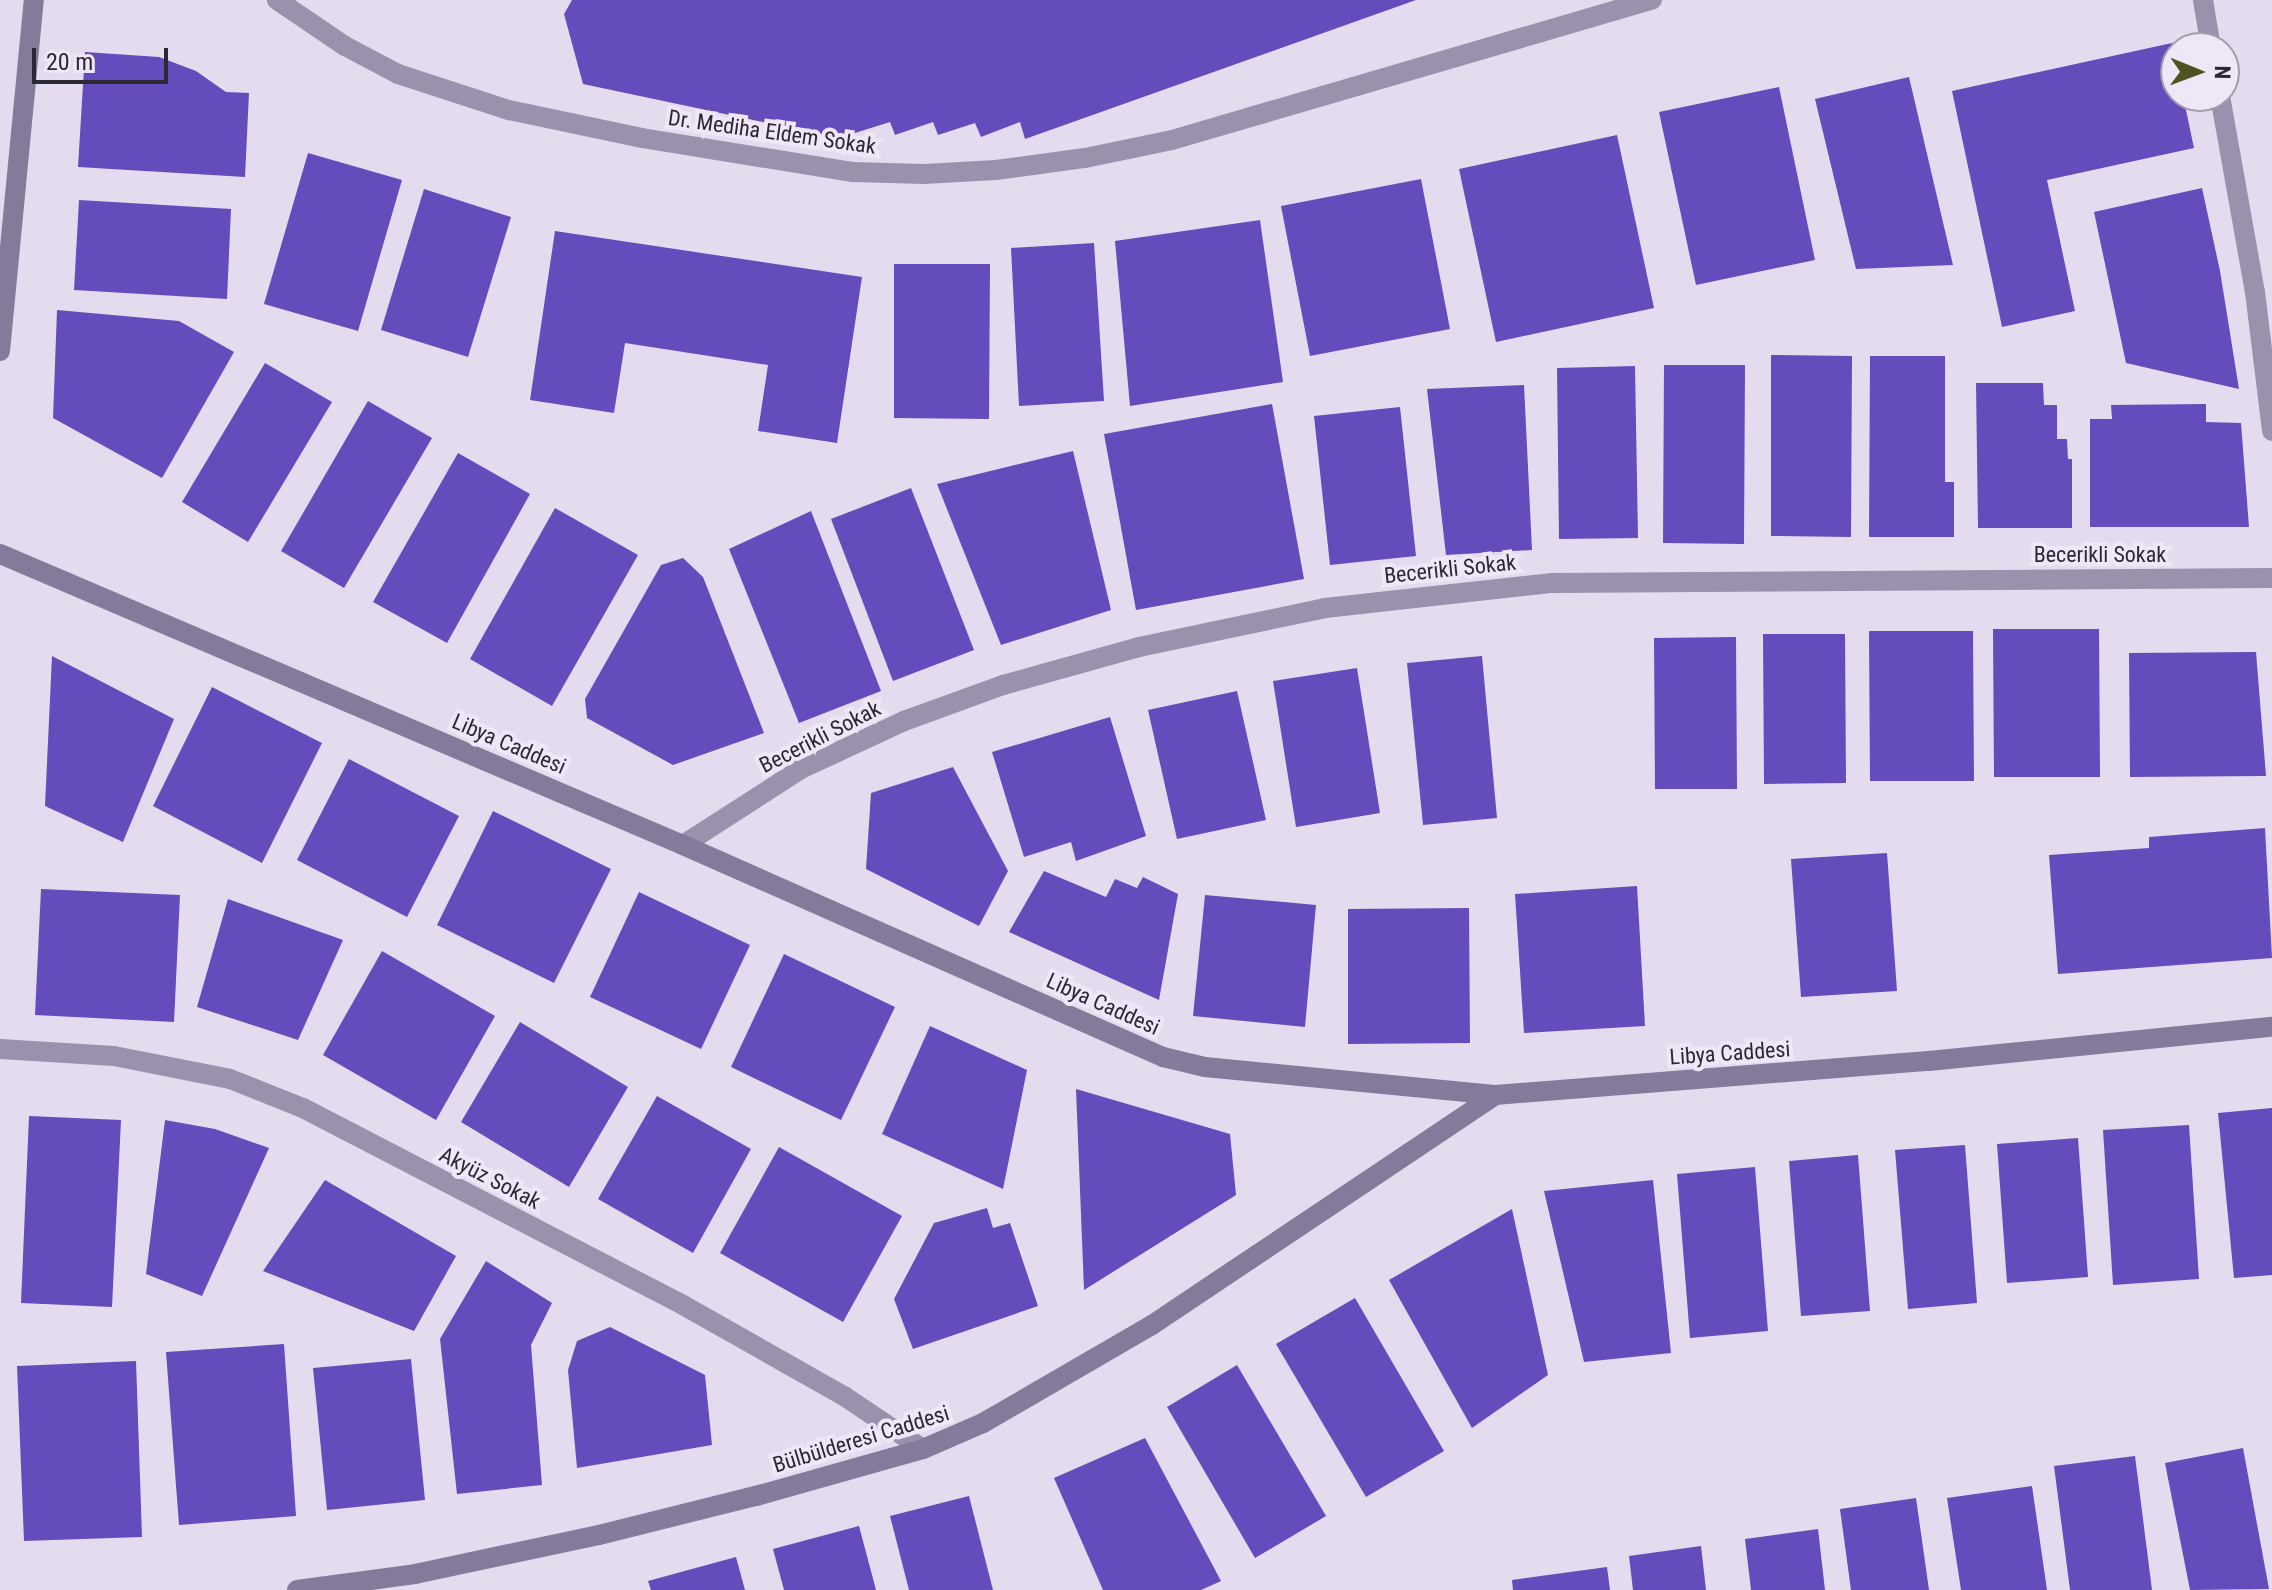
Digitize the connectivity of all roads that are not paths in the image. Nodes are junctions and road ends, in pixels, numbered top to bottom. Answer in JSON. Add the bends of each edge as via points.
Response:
{"nodes":[{"id":1,"x":34,"y":0,"type":"edge"},
{"id":2,"x":277,"y":0,"type":"edge"},
{"id":3,"x":1652,"y":0,"type":"edge"},
{"id":4,"x":2203,"y":0,"type":"edge"},
{"id":5,"x":2208,"y":32,"type":"edge"},
{"id":6,"x":2223,"y":112,"type":"edge"},
{"id":7,"x":0,"y":351,"type":"edge"},
{"id":8,"x":2272,"y":431,"type":"edge"},
{"id":9,"x":0,"y":554,"type":"edge"},
{"id":10,"x":2272,"y":578,"type":"edge"},
{"id":11,"x":683,"y":845,"type":"junction"},
{"id":12,"x":2272,"y":1027,"type":"edge"},
{"id":13,"x":0,"y":1049,"type":"edge"},
{"id":14,"x":1495,"y":1095,"type":"junction"},
{"id":15,"x":923,"y":1449,"type":"junction"},
{"id":16,"x":297,"y":1590,"type":"edge"}],
"edges":[{"from":1,"to":7,"type":"main road"},
{"from":2,"to":3,"type":"street","name":"Dr. Mediha Eldem Sokak","via":[[398,74],[509,110],[853,172],[924,174],[1085,158],[1172,140]]},
{"from":4,"to":5,"type":"street"},
{"from":6,"to":8,"type":"street","via":[[2255,292]]},
{"from":9,"to":11,"type":"main road","name":"Libya Caddesi"},
{"from":10,"to":11,"type":"street","name":"Becerikli Sokak","via":[[1553,583],[1325,608],[1139,647],[1003,685],[904,721],[801,769]]},
{"from":11,"to":14,"type":"main road","name":"Libya Caddesi","via":[[1163,1057],[1205,1067]]},
{"from":12,"to":14,"type":"main road","name":"Libya Caddesi"},
{"from":13,"to":15,"type":"street","name":"Akyüz Sokak","via":[[114,1056],[230,1079],[303,1108],[683,1305],[844,1396]]},
{"from":14,"to":15,"type":"main road","name":"Bülbülderesi Caddesi","via":[[1152,1325],[983,1423]]},
{"from":15,"to":16,"type":"main road","name":"Bülbülderesi Caddesi","via":[[599,1535],[415,1574]]}]}
